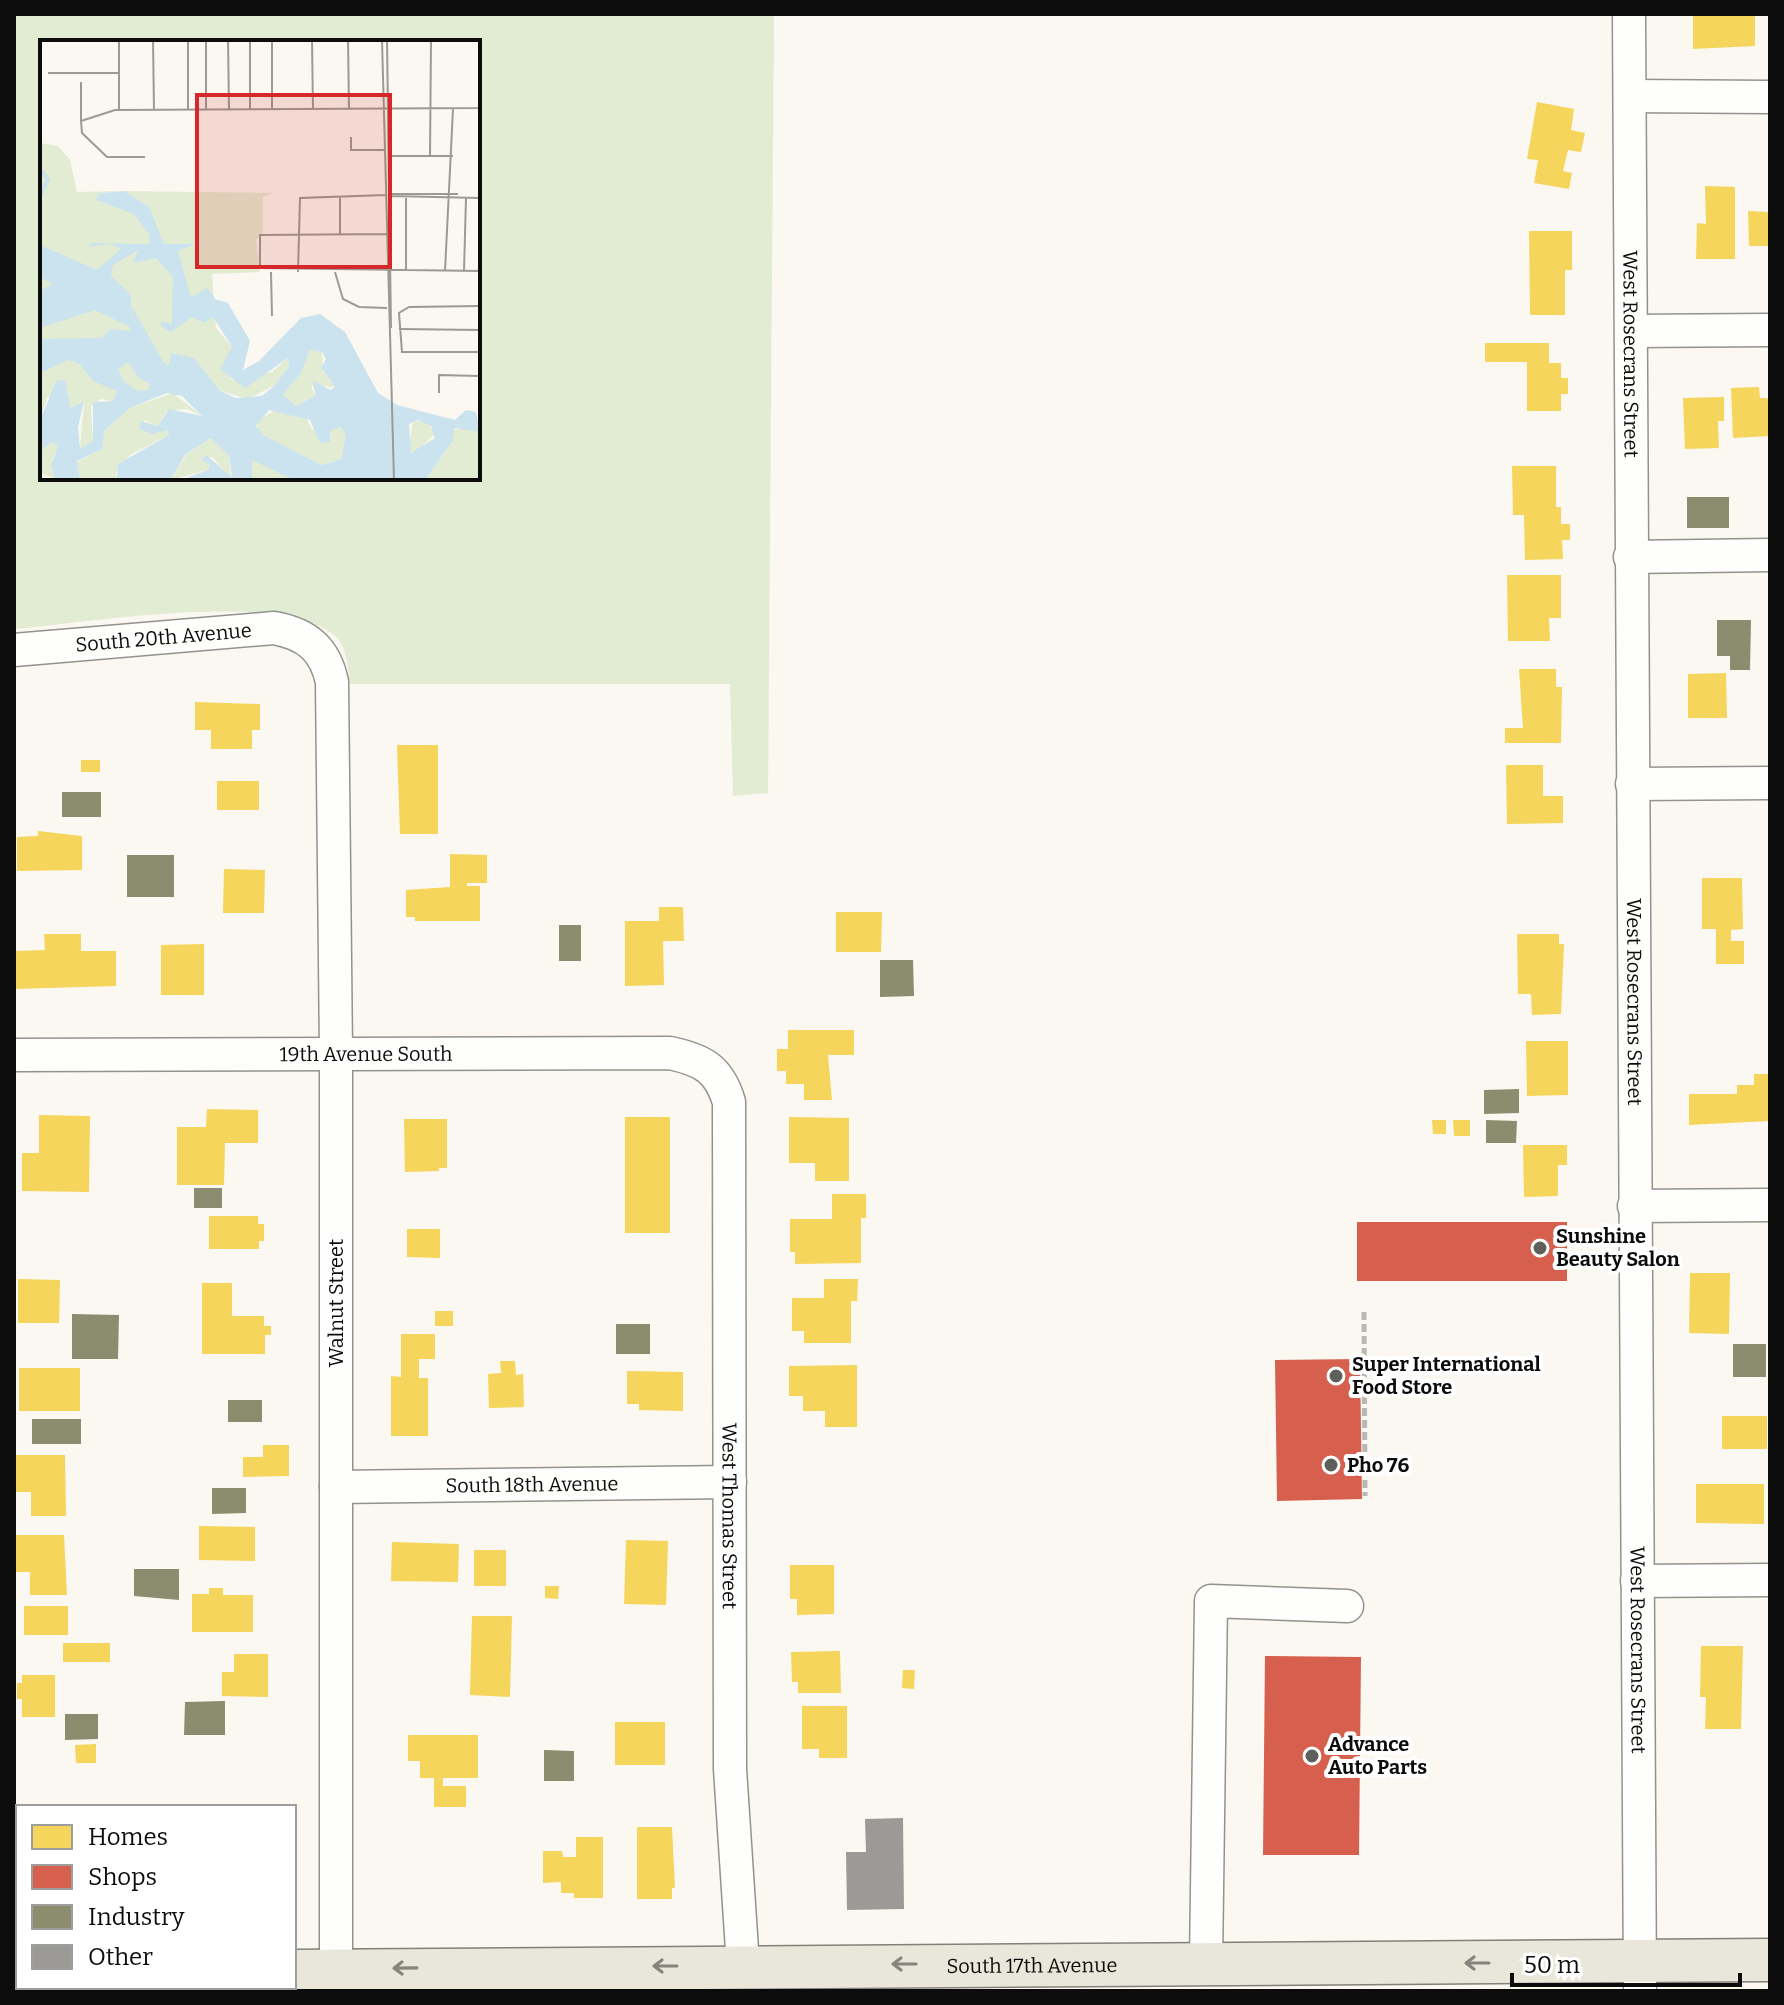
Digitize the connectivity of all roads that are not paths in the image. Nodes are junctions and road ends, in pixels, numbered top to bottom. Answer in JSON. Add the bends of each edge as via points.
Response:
{"nodes":[{"id":1,"x":1629,"y":14,"type":"edge"},
{"id":2,"x":1630,"y":96,"type":"junction"},
{"id":3,"x":1770,"y":97,"type":"edge"},
{"id":4,"x":1770,"y":330,"type":"edge"},
{"id":5,"x":1632,"y":331,"type":"junction"},
{"id":6,"x":1770,"y":555,"type":"edge"},
{"id":7,"x":1630,"y":557,"type":"junction"},
{"id":8,"x":312,"y":643,"type":"joint"},
{"id":9,"x":14,"y":650,"type":"edge"},
{"id":10,"x":1770,"y":783,"type":"edge"},
{"id":11,"x":1632,"y":784,"type":"junction"},
{"id":12,"x":336,"y":1053,"type":"junction"},
{"id":13,"x":14,"y":1055,"type":"edge"},
{"id":14,"x":713,"y":1069,"type":"joint"},
{"id":15,"x":1770,"y":1205,"type":"edge"},
{"id":16,"x":1634,"y":1206,"type":"junction"},
{"id":17,"x":730,"y":1482,"type":"junction"},
{"id":18,"x":336,"y":1487,"type":"junction"},
{"id":19,"x":1770,"y":1580,"type":"edge"},
{"id":20,"x":1637,"y":1581,"type":"junction"},
{"id":21,"x":1347,"y":1606,"type":"dead end"},
{"id":22,"x":1770,"y":1960,"type":"edge"},
{"id":23,"x":1206,"y":1962,"type":"junction"},
{"id":24,"x":336,"y":1970,"type":"junction"},
{"id":25,"x":296,"y":1971,"type":"edge"},
{"id":26,"x":1639,"y":1977,"type":"edge"},
{"id":27,"x":742,"y":1982,"type":"edge"}],
"edges":[{"from":1,"to":2,"type":"street","name":"West Rosecrans Street"},
{"from":2,"to":3,"type":"street"},
{"from":2,"to":5,"type":"street","name":"West Rosecrans Street"},
{"from":4,"to":5,"type":"street"},
{"from":5,"to":7,"type":"street","name":"West Rosecrans Street"},
{"from":6,"to":7,"type":"street"},
{"from":7,"to":11,"type":"street","name":"West Rosecrans Street"},
{"from":8,"to":9,"type":"street","name":"South 20th Avenue","via":[[274,628]]},
{"from":8,"to":12,"type":"street","name":"Walnut Street","via":[[328,662],[332,682]]},
{"from":10,"to":11,"type":"street"},
{"from":11,"to":16,"type":"street","name":"West Rosecrans Street"},
{"from":12,"to":13,"type":"street","name":"19th Avenue South"},
{"from":12,"to":14,"type":"street","name":"19th Avenue South","via":[[670,1053]]},
{"from":12,"to":18,"type":"street","name":"Walnut Street"},
{"from":14,"to":17,"type":"street","name":"West Thomas Street","via":[[729,1102]]},
{"from":15,"to":16,"type":"street"},
{"from":16,"to":20,"type":"street","name":"West Rosecrans Street"},
{"from":17,"to":18,"type":"street","name":"South 18th Avenue"},
{"from":17,"to":27,"type":"street","name":"West Thomas Street","via":[[730,1769]]},
{"from":18,"to":24,"type":"street","name":"Walnut Street"},
{"from":19,"to":20,"type":"street"},
{"from":20,"to":26,"type":"street","name":"West Rosecrans Street"},
{"from":21,"to":23,"type":"street","via":[[1211,1601]]},
{"from":22,"to":26,"type":"main road","name":"South 17th Avenue"},
{"from":26,"to":23,"type":"main road","name":"South 17th Avenue","one_way":true},
{"from":23,"to":27,"type":"main road","name":"South 17th Avenue","one_way":true},
{"from":24,"to":25,"type":"main road","name":"South 17th Avenue"},
{"from":27,"to":24,"type":"main road","name":"South 17th Avenue","one_way":true}]}
